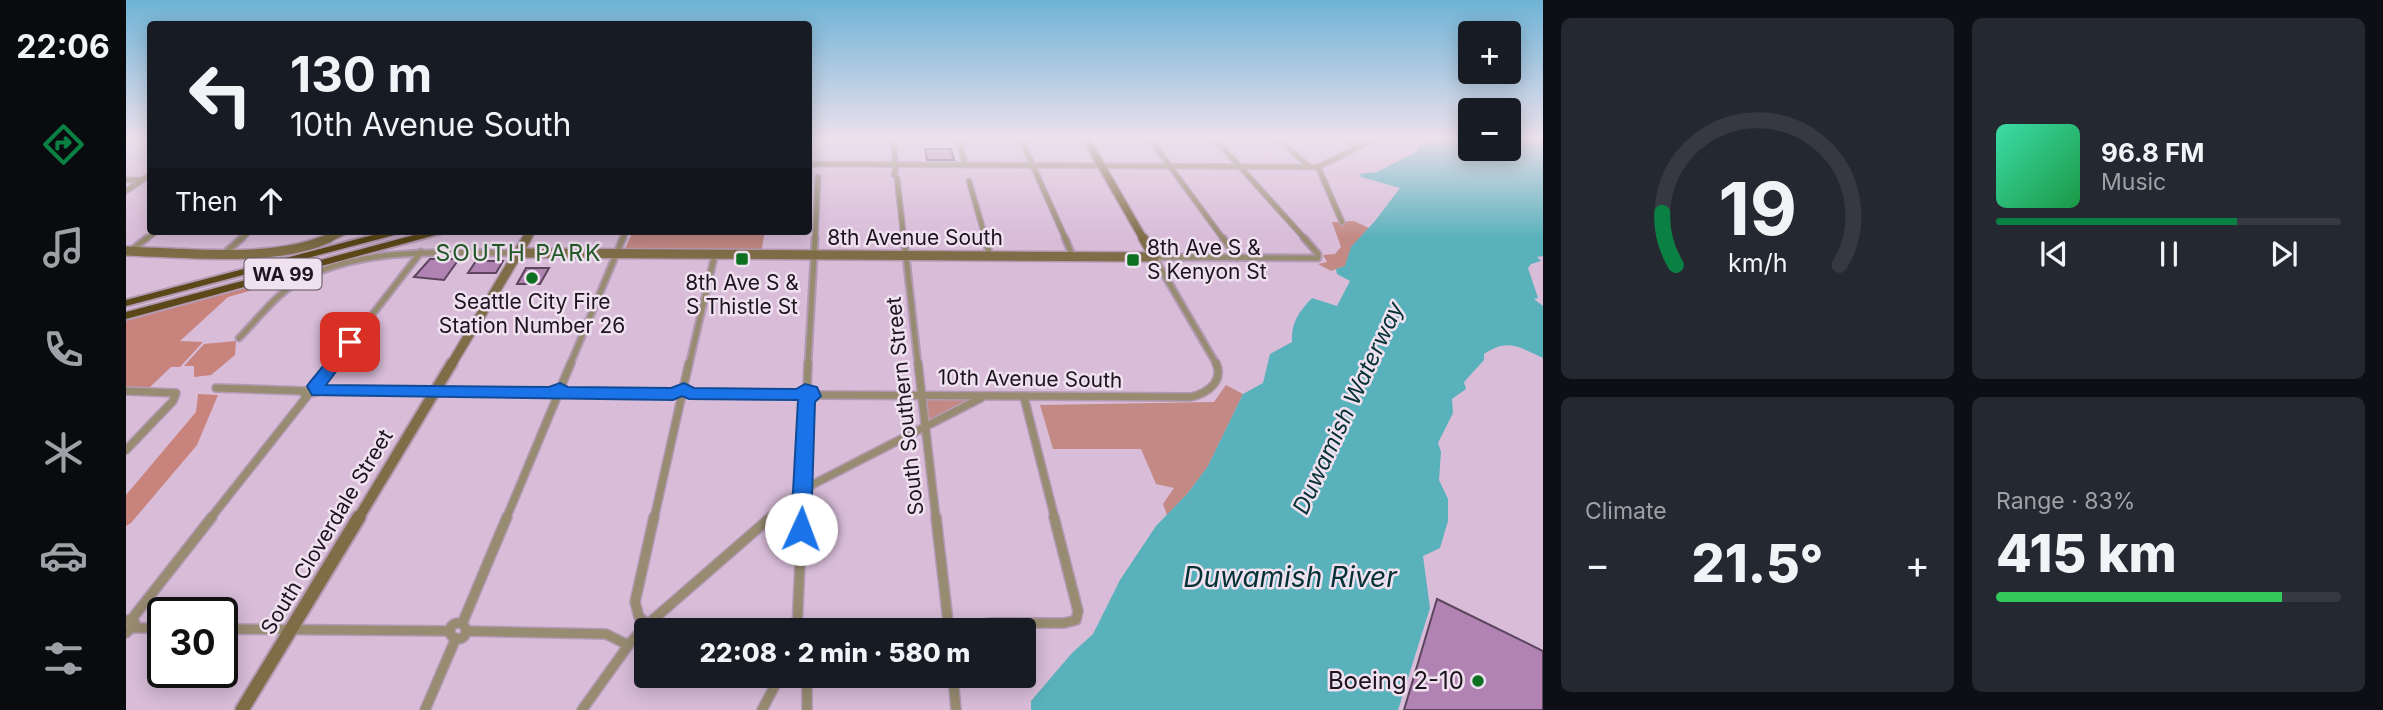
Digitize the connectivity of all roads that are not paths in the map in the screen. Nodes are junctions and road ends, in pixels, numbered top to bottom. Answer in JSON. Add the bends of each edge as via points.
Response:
{"nodes":[{"id":1,"x":818,"y":172,"type":"edge"},
{"id":2,"x":895,"y":172,"type":"edge"},
{"id":3,"x":1036,"y":172,"type":"edge"},
{"id":4,"x":1106,"y":172,"type":"edge"},
{"id":5,"x":1174,"y":172,"type":"edge"},
{"id":6,"x":1244,"y":172,"type":"edge"},
{"id":7,"x":1320,"y":172,"type":"edge"},
{"id":8,"x":147,"y":177,"type":"edge"},
{"id":9,"x":126,"y":180,"type":"edge"},
{"id":10,"x":143,"y":180,"type":"junction"},
{"id":11,"x":969,"y":181,"type":"dead end"},
{"id":12,"x":126,"y":191,"type":"edge"},
{"id":13,"x":1342,"y":222,"type":"dead end"},
{"id":14,"x":151,"y":235,"type":"edge"},
{"id":15,"x":245,"y":235,"type":"edge"},
{"id":16,"x":336,"y":235,"type":"edge"},
{"id":17,"x":384,"y":235,"type":"edge"},
{"id":18,"x":425,"y":235,"type":"edge"},
{"id":19,"x":530,"y":235,"type":"edge"},
{"id":20,"x":624,"y":235,"type":"edge"},
{"id":21,"x":127,"y":252,"type":"edge"},
{"id":22,"x":226,"y":252,"type":"junction"},
{"id":23,"x":421,"y":252,"type":"junction"},
{"id":24,"x":519,"y":253,"type":"junction"},
{"id":25,"x":616,"y":253,"type":"junction"},
{"id":26,"x":715,"y":254,"type":"junction"},
{"id":27,"x":813,"y":255,"type":"junction"},
{"id":28,"x":906,"y":256,"type":"junction"},
{"id":29,"x":990,"y":256,"type":"junction"},
{"id":30,"x":1073,"y":257,"type":"junction"},
{"id":31,"x":1154,"y":257,"type":"junction"},
{"id":32,"x":1237,"y":258,"type":"junction"},
{"id":33,"x":126,"y":303,"type":"edge"},
{"id":34,"x":126,"y":316,"type":"edge"},
{"id":35,"x":239,"y":338,"type":"dead end"},
{"id":36,"x":216,"y":388,"type":"dead end"},
{"id":37,"x":317,"y":389,"type":"junction"},
{"id":38,"x":126,"y":391,"type":"edge"},
{"id":39,"x":435,"y":392,"type":"junction"},
{"id":40,"x":307,"y":393,"type":"junction"},
{"id":41,"x":558,"y":393,"type":"junction"},
{"id":42,"x":682,"y":394,"type":"junction"},
{"id":43,"x":807,"y":394,"type":"junction"},
{"id":44,"x":922,"y":395,"type":"junction"},
{"id":45,"x":983,"y":397,"type":"junction"},
{"id":46,"x":1024,"y":397,"type":"junction"},
{"id":47,"x":925,"y":429,"type":"junction"},
{"id":48,"x":126,"y":450,"type":"edge"},
{"id":49,"x":802,"y":490,"type":"junction"},
{"id":50,"x":640,"y":618,"type":"edge"},
{"id":51,"x":662,"y":618,"type":"edge"},
{"id":52,"x":797,"y":618,"type":"edge"},
{"id":53,"x":947,"y":618,"type":"edge"},
{"id":54,"x":1036,"y":623,"type":"edge"},
{"id":55,"x":129,"y":625,"type":"edge"},
{"id":56,"x":147,"y":627,"type":"edge"},
{"id":57,"x":464,"y":627,"type":"junction"},
{"id":58,"x":238,"y":629,"type":"edge"},
{"id":59,"x":291,"y":630,"type":"junction"},
{"id":60,"x":453,"y":635,"type":"junction"},
{"id":61,"x":634,"y":640,"type":"edge"},
{"id":62,"x":628,"y":645,"type":"junction"},
{"id":63,"x":774,"y":688,"type":"edge"},
{"id":64,"x":807,"y":688,"type":"edge"},
{"id":65,"x":954,"y":688,"type":"edge"},
{"id":66,"x":242,"y":710,"type":"edge"},
{"id":67,"x":425,"y":710,"type":"edge"},
{"id":68,"x":582,"y":710,"type":"edge"},
{"id":69,"x":762,"y":710,"type":"edge"},
{"id":70,"x":807,"y":710,"type":"edge"},
{"id":71,"x":956,"y":710,"type":"edge"}],
"edges":[{"from":1,"to":27,"type":"street"},
{"from":2,"to":28,"type":"street","name":"South Southern Street"},
{"from":3,"to":30,"type":"street"},
{"from":4,"to":31,"type":"street"},
{"from":5,"to":32,"type":"street"},
{"from":6,"to":32,"type":"street","name":"8th Avenue South","via":[[1318,258]]},
{"from":7,"to":13,"type":"street"},
{"from":8,"to":10,"type":"street"},
{"from":9,"to":10,"type":"street"},
{"from":10,"to":12,"type":"street"},
{"from":11,"to":29,"type":"street"},
{"from":14,"to":21,"type":"street"},
{"from":15,"to":22,"type":"street"},
{"from":16,"to":22,"type":"street","via":[[318,244],[281,251]]},
{"from":17,"to":33,"type":"highway","number":"WA 99"},
{"from":18,"to":34,"type":"highway","number":"WA 99"},
{"from":19,"to":24,"type":"street","name":"South Cloverdale Street"},
{"from":20,"to":25,"type":"street"},
{"from":21,"to":22,"type":"street"},
{"from":23,"to":24,"type":"street","name":"8th Avenue South"},
{"from":23,"to":35,"type":"street","name":"8th Avenue South","via":[[376,256],[306,277],[284,292]]},
{"from":23,"to":37,"type":"street"},
{"from":24,"to":25,"type":"street","name":"8th Avenue South"},
{"from":24,"to":39,"type":"street","name":"South Cloverdale Street"},
{"from":25,"to":26,"type":"street","name":"8th Avenue South"},
{"from":25,"to":41,"type":"street"},
{"from":26,"to":27,"type":"street","name":"8th Avenue South"},
{"from":26,"to":42,"type":"street"},
{"from":27,"to":28,"type":"street","name":"8th Avenue South"},
{"from":27,"to":43,"type":"street"},
{"from":28,"to":29,"type":"street","name":"8th Avenue South"},
{"from":28,"to":44,"type":"street","name":"South Southern Street"},
{"from":29,"to":30,"type":"street","name":"8th Avenue South"},
{"from":30,"to":31,"type":"street","name":"8th Avenue South"},
{"from":31,"to":32,"type":"street","name":"8th Avenue South"},
{"from":31,"to":46,"type":"street","name":"10th Avenue South","via":[[1218,367],[1216,382],[1203,395],[1179,397]]},
{"from":36,"to":40,"type":"street"},
{"from":37,"to":39,"type":"street","name":"10th Avenue South"},
{"from":37,"to":40,"type":"street"},
{"from":38,"to":48,"type":"street","via":[[176,393]]},
{"from":39,"to":41,"type":"street","name":"10th Avenue South"},
{"from":39,"to":59,"type":"street","name":"South Cloverdale Street"},
{"from":40,"to":55,"type":"street"},
{"from":41,"to":42,"type":"street","name":"10th Avenue South"},
{"from":41,"to":57,"type":"street"},
{"from":42,"to":43,"type":"street","name":"10th Avenue South"},
{"from":42,"to":50,"type":"street","via":[[635,602]]},
{"from":43,"to":44,"type":"street","name":"10th Avenue South"},
{"from":43,"to":49,"type":"street"},
{"from":44,"to":45,"type":"street","name":"10th Avenue South"},
{"from":44,"to":47,"type":"street","name":"South Southern Street"},
{"from":45,"to":46,"type":"street","name":"10th Avenue South"},
{"from":45,"to":47,"type":"street"},
{"from":46,"to":54,"type":"street","via":[[1078,611],[1076,620]]},
{"from":47,"to":49,"type":"street"},
{"from":47,"to":53,"type":"street","name":"South Southern Street"},
{"from":49,"to":51,"type":"street"},
{"from":49,"to":52,"type":"street"},
{"from":55,"to":56,"type":"street"},
{"from":57,"to":60,"type":"street"},
{"from":57,"to":62,"type":"street","via":[[606,634]]},
{"from":58,"to":59,"type":"street"},
{"from":59,"to":60,"type":"street"},
{"from":59,"to":66,"type":"street","name":"South Cloverdale Street"},
{"from":60,"to":67,"type":"street"},
{"from":61,"to":62,"type":"street"},
{"from":62,"to":68,"type":"street"},
{"from":63,"to":69,"type":"street"},
{"from":64,"to":70,"type":"street"},
{"from":65,"to":71,"type":"street"}]}
